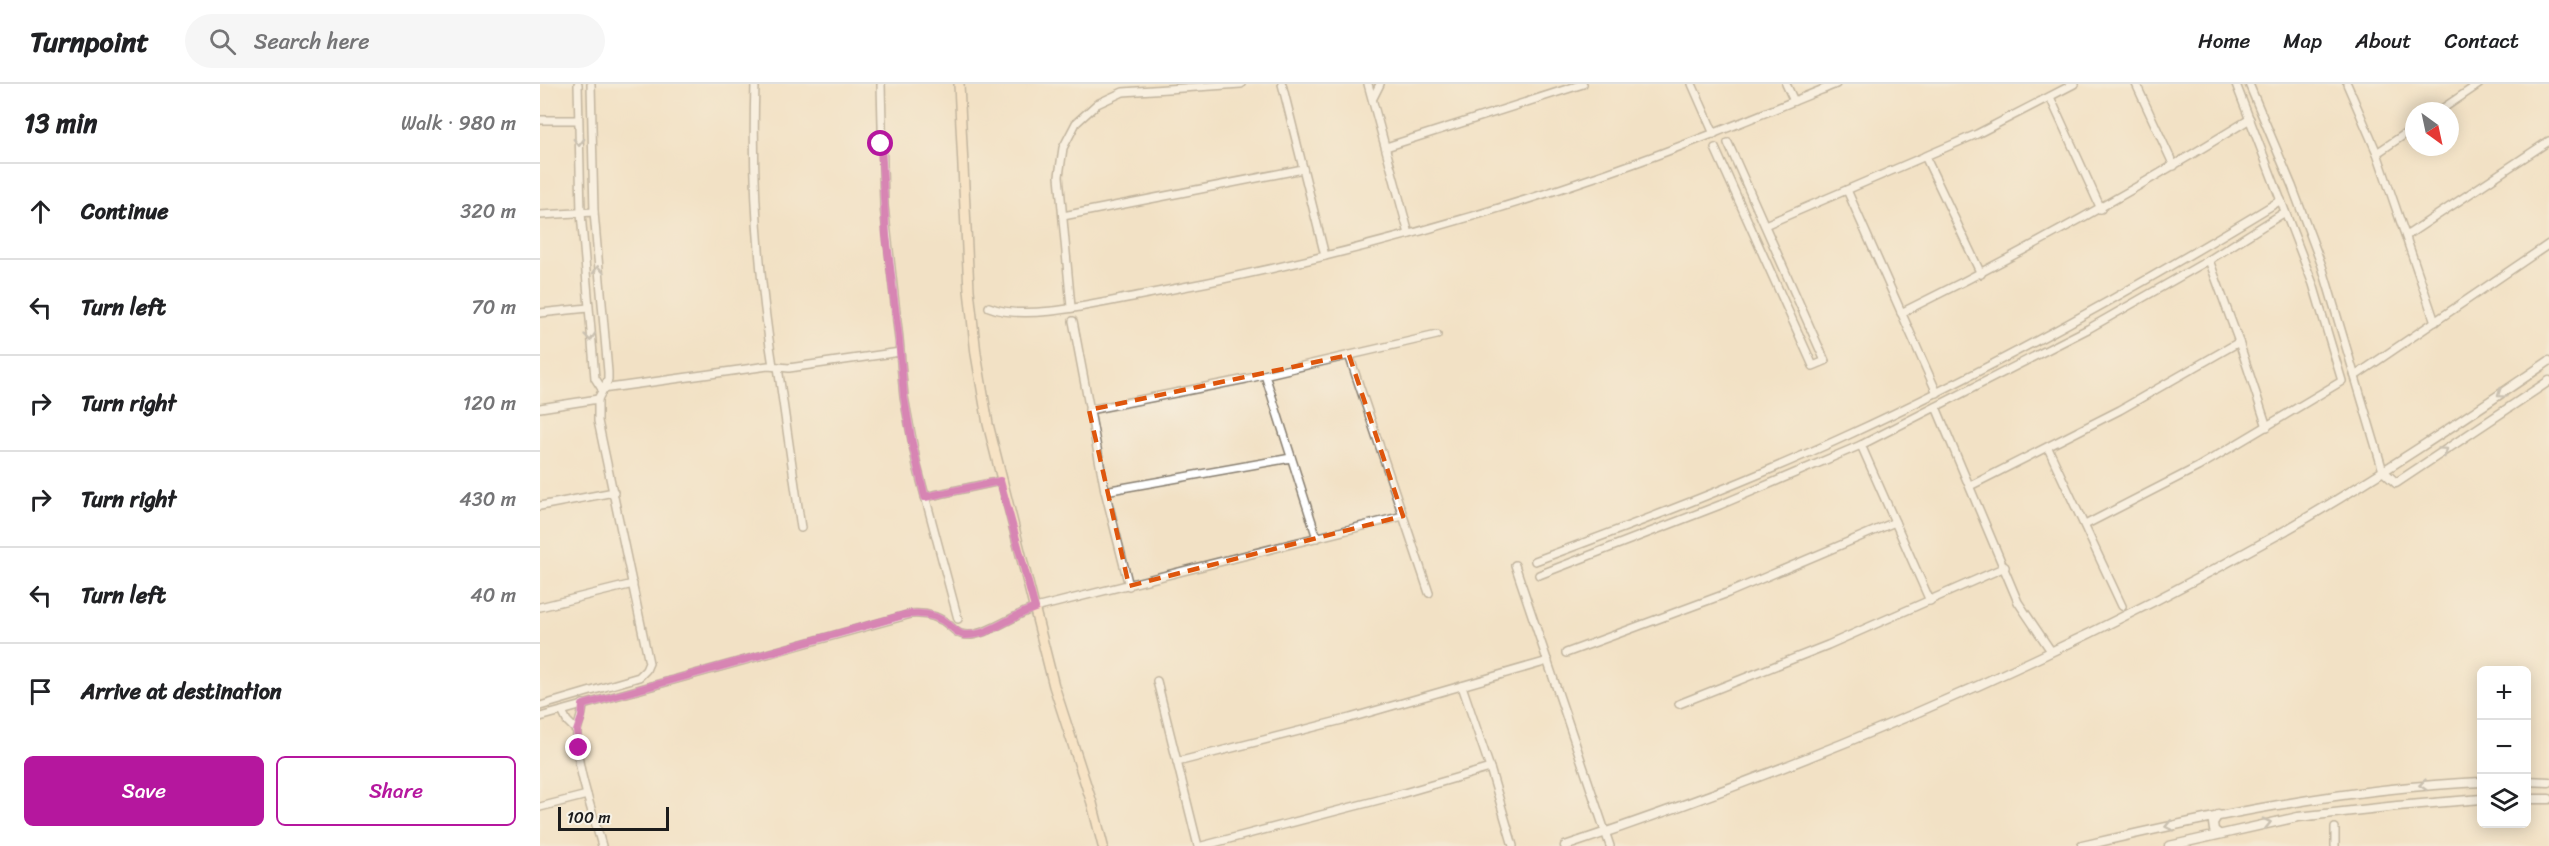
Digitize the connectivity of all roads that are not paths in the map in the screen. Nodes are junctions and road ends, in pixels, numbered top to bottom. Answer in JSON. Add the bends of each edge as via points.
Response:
{"nodes":[{"id":1,"x":578,"y":84,"type":"edge"},
{"id":2,"x":591,"y":84,"type":"edge"},
{"id":3,"x":754,"y":84,"type":"edge"},
{"id":4,"x":881,"y":84,"type":"edge"},
{"id":5,"x":959,"y":84,"type":"edge"},
{"id":6,"x":1241,"y":84,"type":"edge"},
{"id":7,"x":1282,"y":84,"type":"edge"},
{"id":8,"x":1368,"y":84,"type":"edge"},
{"id":9,"x":1380,"y":84,"type":"edge"},
{"id":10,"x":1583,"y":84,"type":"edge"},
{"id":11,"x":1692,"y":84,"type":"edge"},
{"id":12,"x":1786,"y":84,"type":"edge"},
{"id":13,"x":1836,"y":84,"type":"edge"},
{"id":14,"x":2074,"y":84,"type":"edge"},
{"id":15,"x":2136,"y":84,"type":"edge"},
{"id":16,"x":2236,"y":84,"type":"edge"},
{"id":17,"x":2249,"y":84,"type":"edge"},
{"id":18,"x":2347,"y":84,"type":"edge"},
{"id":19,"x":2479,"y":84,"type":"edge"},
{"id":20,"x":2050,"y":97,"type":"junction"},
{"id":21,"x":1373,"y":98,"type":"junction"},
{"id":22,"x":1794,"y":101,"type":"junction"},
{"id":23,"x":2452,"y":102,"type":"edge"},
{"id":24,"x":2250,"y":119,"type":"junction"},
{"id":25,"x":540,"y":120,"type":"edge"},
{"id":26,"x":578,"y":120,"type":"junction"},
{"id":27,"x":1714,"y":134,"type":"junction"},
{"id":28,"x":2405,"y":134,"type":"edge"},
{"id":29,"x":2549,"y":141,"type":"edge"},
{"id":30,"x":1728,"y":143,"type":"dead end"},
{"id":31,"x":1386,"y":147,"type":"junction"},
{"id":32,"x":1715,"y":148,"type":"dead end"},
{"id":33,"x":2377,"y":153,"type":"junction"},
{"id":34,"x":1925,"y":156,"type":"junction"},
{"id":35,"x":2174,"y":166,"type":"junction"},
{"id":36,"x":1303,"y":169,"type":"junction"},
{"id":37,"x":1746,"y":183,"type":"junction"},
{"id":38,"x":1733,"y":188,"type":"junction"},
{"id":39,"x":1847,"y":190,"type":"junction"},
{"id":40,"x":2281,"y":200,"type":"junction"},
{"id":41,"x":2101,"y":209,"type":"junction"},
{"id":42,"x":594,"y":212,"type":"junction"},
{"id":43,"x":2285,"y":212,"type":"junction"},
{"id":44,"x":581,"y":213,"type":"junction"},
{"id":45,"x":540,"y":215,"type":"edge"},
{"id":46,"x":1063,"y":216,"type":"junction"},
{"id":47,"x":1765,"y":225,"type":"junction"},
{"id":48,"x":2240,"y":225,"type":"junction"},
{"id":49,"x":1409,"y":234,"type":"junction"},
{"id":50,"x":2406,"y":236,"type":"junction"},
{"id":51,"x":2246,"y":237,"type":"junction"},
{"id":52,"x":2549,"y":244,"type":"edge"},
{"id":53,"x":1325,"y":256,"type":"junction"},
{"id":54,"x":2209,"y":260,"type":"junction"},
{"id":55,"x":1981,"y":274,"type":"junction"},
{"id":56,"x":989,"y":307,"type":"dead end"},
{"id":57,"x":1071,"y":307,"type":"junction"},
{"id":58,"x":588,"y":308,"type":"junction"},
{"id":59,"x":540,"y":313,"type":"edge"},
{"id":60,"x":1901,"y":313,"type":"junction"},
{"id":61,"x":1073,"y":321,"type":"dead end"},
{"id":62,"x":2435,"y":322,"type":"junction"},
{"id":63,"x":1437,"y":335,"type":"dead end"},
{"id":64,"x":2240,"y":342,"type":"junction"},
{"id":65,"x":900,"y":352,"type":"junction"},
{"id":66,"x":1349,"y":355,"type":"junction"},
{"id":67,"x":2549,"y":361,"type":"edge"},
{"id":68,"x":775,"y":366,"type":"junction"},
{"id":69,"x":1265,"y":375,"type":"junction"},
{"id":70,"x":2355,"y":376,"type":"junction"},
{"id":71,"x":2549,"y":381,"type":"edge"},
{"id":72,"x":602,"y":389,"type":"junction"},
{"id":73,"x":1937,"y":393,"type":"junction"},
{"id":74,"x":598,"y":399,"type":"junction"},
{"id":75,"x":1936,"y":407,"type":"junction"},
{"id":76,"x":540,"y":408,"type":"edge"},
{"id":77,"x":1089,"y":410,"type":"junction"},
{"id":78,"x":2267,"y":426,"type":"junction"},
{"id":79,"x":1861,"y":445,"type":"junction"},
{"id":80,"x":2048,"y":448,"type":"junction"},
{"id":81,"x":1291,"y":458,"type":"junction"},
{"id":82,"x":2383,"y":471,"type":"junction"},
{"id":83,"x":1000,"y":481,"type":"junction"},
{"id":84,"x":1970,"y":486,"type":"junction"},
{"id":85,"x":1105,"y":491,"type":"junction"},
{"id":86,"x":614,"y":492,"type":"junction"},
{"id":87,"x":925,"y":497,"type":"junction"},
{"id":88,"x":540,"y":506,"type":"edge"},
{"id":89,"x":1403,"y":516,"type":"junction"},
{"id":90,"x":1895,"y":522,"type":"junction"},
{"id":91,"x":2085,"y":525,"type":"junction"},
{"id":92,"x":801,"y":528,"type":"dead end"},
{"id":93,"x":1317,"y":538,"type":"junction"},
{"id":94,"x":1573,"y":547,"type":"junction"},
{"id":95,"x":1578,"y":560,"type":"junction"},
{"id":96,"x":1535,"y":561,"type":"dead end"},
{"id":97,"x":1515,"y":565,"type":"dead end"},
{"id":98,"x":2005,"y":567,"type":"junction"},
{"id":99,"x":1539,"y":575,"type":"dead end"},
{"id":100,"x":633,"y":584,"type":"junction"},
{"id":101,"x":1129,"y":586,"type":"junction"},
{"id":102,"x":1429,"y":593,"type":"dead end"},
{"id":103,"x":1930,"y":601,"type":"junction"},
{"id":104,"x":2122,"y":606,"type":"dead end"},
{"id":105,"x":540,"y":607,"type":"edge"},
{"id":106,"x":1035,"y":608,"type":"junction"},
{"id":107,"x":958,"y":619,"type":"dead end"},
{"id":108,"x":2051,"y":651,"type":"junction"},
{"id":109,"x":1566,"y":654,"type":"dead end"},
{"id":110,"x":1548,"y":661,"type":"junction"},
{"id":111,"x":1157,"y":681,"type":"dead end"},
{"id":112,"x":1462,"y":686,"type":"junction"},
{"id":113,"x":583,"y":705,"type":"junction"},
{"id":114,"x":1679,"y":705,"type":"dead end"},
{"id":115,"x":540,"y":706,"type":"edge"},
{"id":116,"x":562,"y":711,"type":"junction"},
{"id":117,"x":540,"y":717,"type":"edge"},
{"id":118,"x":577,"y":731,"type":"junction"},
{"id":119,"x":1178,"y":762,"type":"junction"},
{"id":120,"x":1490,"y":768,"type":"junction"},
{"id":121,"x":2531,"y":781,"type":"edge"},
{"id":122,"x":2477,"y":782,"type":"edge"},
{"id":123,"x":2549,"y":782,"type":"edge"},
{"id":124,"x":587,"y":795,"type":"junction"},
{"id":125,"x":2477,"y":799,"type":"edge"},
{"id":126,"x":2531,"y":799,"type":"edge"},
{"id":127,"x":2549,"y":799,"type":"edge"},
{"id":128,"x":540,"y":807,"type":"edge"},
{"id":129,"x":2218,"y":815,"type":"junction"},
{"id":130,"x":2197,"y":820,"type":"junction"},
{"id":131,"x":2335,"y":828,"type":"dead end"},
{"id":132,"x":1606,"y":832,"type":"junction"},
{"id":133,"x":2219,"y":834,"type":"junction"},
{"id":134,"x":2203,"y":838,"type":"junction"},
{"id":135,"x":602,"y":846,"type":"edge"},
{"id":136,"x":1103,"y":846,"type":"edge"},
{"id":137,"x":1200,"y":846,"type":"edge"},
{"id":138,"x":1513,"y":846,"type":"edge"},
{"id":139,"x":1565,"y":846,"type":"edge"},
{"id":140,"x":1610,"y":846,"type":"edge"},
{"id":141,"x":2082,"y":846,"type":"edge"},
{"id":142,"x":2169,"y":846,"type":"edge"},
{"id":143,"x":2335,"y":846,"type":"edge"}],
"edges":[{"from":1,"to":26,"type":"street"},
{"from":2,"to":42,"type":"street"},
{"from":3,"to":68,"type":"street","via":[[757,222]]},
{"from":4,"to":65,"type":"street","via":[[884,206]]},
{"from":5,"to":83,"type":"main road","via":[[972,322]]},
{"from":6,"to":46,"type":"street","via":[[1132,90],[1096,104],[1076,123],[1063,148],[1059,176]]},
{"from":7,"to":36,"type":"street"},
{"from":8,"to":21,"type":"street"},
{"from":9,"to":21,"type":"street"},
{"from":10,"to":31,"type":"street"},
{"from":11,"to":27,"type":"street"},
{"from":12,"to":22,"type":"street"},
{"from":13,"to":22,"type":"street"},
{"from":14,"to":20,"type":"street"},
{"from":15,"to":35,"type":"street"},
{"from":16,"to":24,"type":"street"},
{"from":17,"to":70,"type":"street","via":[[2307,225]]},
{"from":18,"to":33,"type":"street"},
{"from":19,"to":23,"type":"street"},
{"from":20,"to":34,"type":"street"},
{"from":20,"to":41,"type":"street"},
{"from":21,"to":31,"type":"street"},
{"from":22,"to":27,"type":"street"},
{"from":24,"to":35,"type":"street"},
{"from":24,"to":40,"type":"street"},
{"from":25,"to":26,"type":"street"},
{"from":26,"to":44,"type":"street","one_way":true},
{"from":27,"to":49,"type":"street","via":[[1552,192]]},
{"from":28,"to":33,"type":"street"},
{"from":29,"to":50,"type":"street"},
{"from":30,"to":37,"type":"street"},
{"from":31,"to":49,"type":"street"},
{"from":32,"to":38,"type":"street"},
{"from":33,"to":50,"type":"street"},
{"from":34,"to":39,"type":"street"},
{"from":34,"to":55,"type":"street"},
{"from":35,"to":41,"type":"street"},
{"from":36,"to":46,"type":"street"},
{"from":36,"to":53,"type":"street"},
{"from":37,"to":38,"type":"street"},
{"from":37,"to":47,"type":"street"},
{"from":38,"to":47,"type":"street","via":[[1813,366],[1825,361]]},
{"from":39,"to":47,"type":"street"},
{"from":39,"to":60,"type":"street"},
{"from":40,"to":43,"type":"street"},
{"from":40,"to":48,"type":"street"},
{"from":41,"to":55,"type":"street"},
{"from":42,"to":44,"type":"street"},
{"from":72,"to":42,"type":"street","one_way":true,"via":[[608,372]]},
{"from":43,"to":51,"type":"street"},
{"from":43,"to":78,"type":"street","via":[[2313,284],[2342,381]]},
{"from":44,"to":45,"type":"street"},
{"from":44,"to":58,"type":"street"},
{"from":46,"to":57,"type":"street"},
{"from":48,"to":51,"type":"street"},
{"from":48,"to":73,"type":"street","via":[[2112,301]]},
{"from":49,"to":53,"type":"street"},
{"from":50,"to":62,"type":"street"},
{"from":51,"to":54,"type":"street"},
{"from":52,"to":62,"type":"street"},
{"from":53,"to":57,"type":"street","via":[[1217,281]]},
{"from":54,"to":64,"type":"street"},
{"from":54,"to":75,"type":"street"},
{"from":55,"to":60,"type":"street"},
{"from":56,"to":57,"type":"street","via":[[1025,313]]},
{"from":58,"to":59,"type":"street"},
{"from":58,"to":72,"type":"street","one_way":true,"via":[[595,378]]},
{"from":60,"to":73,"type":"street"},
{"from":61,"to":77,"type":"street"},
{"from":62,"to":70,"type":"street"},
{"from":63,"to":66,"type":"street"},
{"from":64,"to":78,"type":"street"},
{"from":64,"to":80,"type":"street"},
{"from":65,"to":68,"type":"street","via":[[789,368]]},
{"from":65,"to":87,"type":"street","via":[[907,419]]},
{"from":66,"to":69,"type":"street"},
{"from":66,"to":89,"type":"street"},
{"from":67,"to":82,"type":"street","one_way":true},
{"from":68,"to":72,"type":"street"},
{"from":68,"to":92,"type":"street"},
{"from":69,"to":77,"type":"street"},
{"from":69,"to":81,"type":"street"},
{"from":70,"to":82,"type":"street"},
{"from":82,"to":71,"type":"street","one_way":true,"via":[[2396,483]]},
{"from":72,"to":74,"type":"street"},
{"from":73,"to":94,"type":"street","via":[[1734,485]]},
{"from":74,"to":76,"type":"street"},
{"from":74,"to":86,"type":"street","via":[[598,421]]},
{"from":75,"to":79,"type":"street"},
{"from":75,"to":84,"type":"street"},
{"from":77,"to":85,"type":"street"},
{"from":78,"to":91,"type":"street","via":[[2163,486]]},
{"from":79,"to":90,"type":"street"},
{"from":79,"to":95,"type":"street"},
{"from":80,"to":84,"type":"street"},
{"from":80,"to":91,"type":"street"},
{"from":81,"to":85,"type":"street"},
{"from":81,"to":93,"type":"street"},
{"from":82,"to":108,"type":"street","via":[[2217,568]]},
{"from":83,"to":87,"type":"street"},
{"from":83,"to":106,"type":"main road"},
{"from":84,"to":98,"type":"street"},
{"from":85,"to":101,"type":"street"},
{"from":86,"to":88,"type":"street"},
{"from":86,"to":100,"type":"street"},
{"from":87,"to":107,"type":"street"},
{"from":89,"to":93,"type":"street"},
{"from":89,"to":102,"type":"street"},
{"from":90,"to":103,"type":"street"},
{"from":90,"to":109,"type":"street","via":[[1728,593]]},
{"from":91,"to":104,"type":"street"},
{"from":93,"to":101,"type":"street"},
{"from":94,"to":95,"type":"street"},
{"from":94,"to":96,"type":"street"},
{"from":95,"to":99,"type":"street"},
{"from":97,"to":110,"type":"street"},
{"from":98,"to":103,"type":"street"},
{"from":98,"to":108,"type":"street","via":[[2022,610]]},
{"from":100,"to":105,"type":"street"},
{"from":100,"to":115,"type":"street","via":[[649,659],[644,673]]},
{"from":101,"to":106,"type":"street"},
{"from":103,"to":114,"type":"street"},
{"from":106,"to":113,"type":"street","via":[[966,635],[933,616],[904,615]]},
{"from":106,"to":136,"type":"main road","via":[[1054,686]]},
{"from":108,"to":132,"type":"street","via":[[1796,764]]},
{"from":110,"to":112,"type":"street"},
{"from":110,"to":132,"type":"street"},
{"from":111,"to":119,"type":"street"},
{"from":112,"to":119,"type":"street"},
{"from":112,"to":120,"type":"street"},
{"from":113,"to":116,"type":"street"},
{"from":113,"to":118,"type":"street"},
{"from":116,"to":117,"type":"street"},
{"from":116,"to":118,"type":"street"},
{"from":118,"to":124,"type":"street"},
{"from":119,"to":137,"type":"street"},
{"from":120,"to":137,"type":"street"},
{"from":120,"to":138,"type":"street"},
{"from":121,"to":123,"type":"street"},
{"from":122,"to":129,"type":"street","one_way":true,"via":[[2362,792]]},
{"from":124,"to":128,"type":"street"},
{"from":124,"to":135,"type":"street"},
{"from":133,"to":125,"type":"street","one_way":true,"via":[[2298,817]]},
{"from":126,"to":127,"type":"street"},
{"from":129,"to":130,"type":"street"},
{"from":129,"to":133,"type":"street","via":[[2213,824]]},
{"from":130,"to":134,"type":"street","via":[[2204,828]]},
{"from":130,"to":141,"type":"street","one_way":true},
{"from":131,"to":143,"type":"street"},
{"from":132,"to":139,"type":"street"},
{"from":132,"to":140,"type":"street"},
{"from":133,"to":134,"type":"street"},
{"from":134,"to":142,"type":"street"}]}
